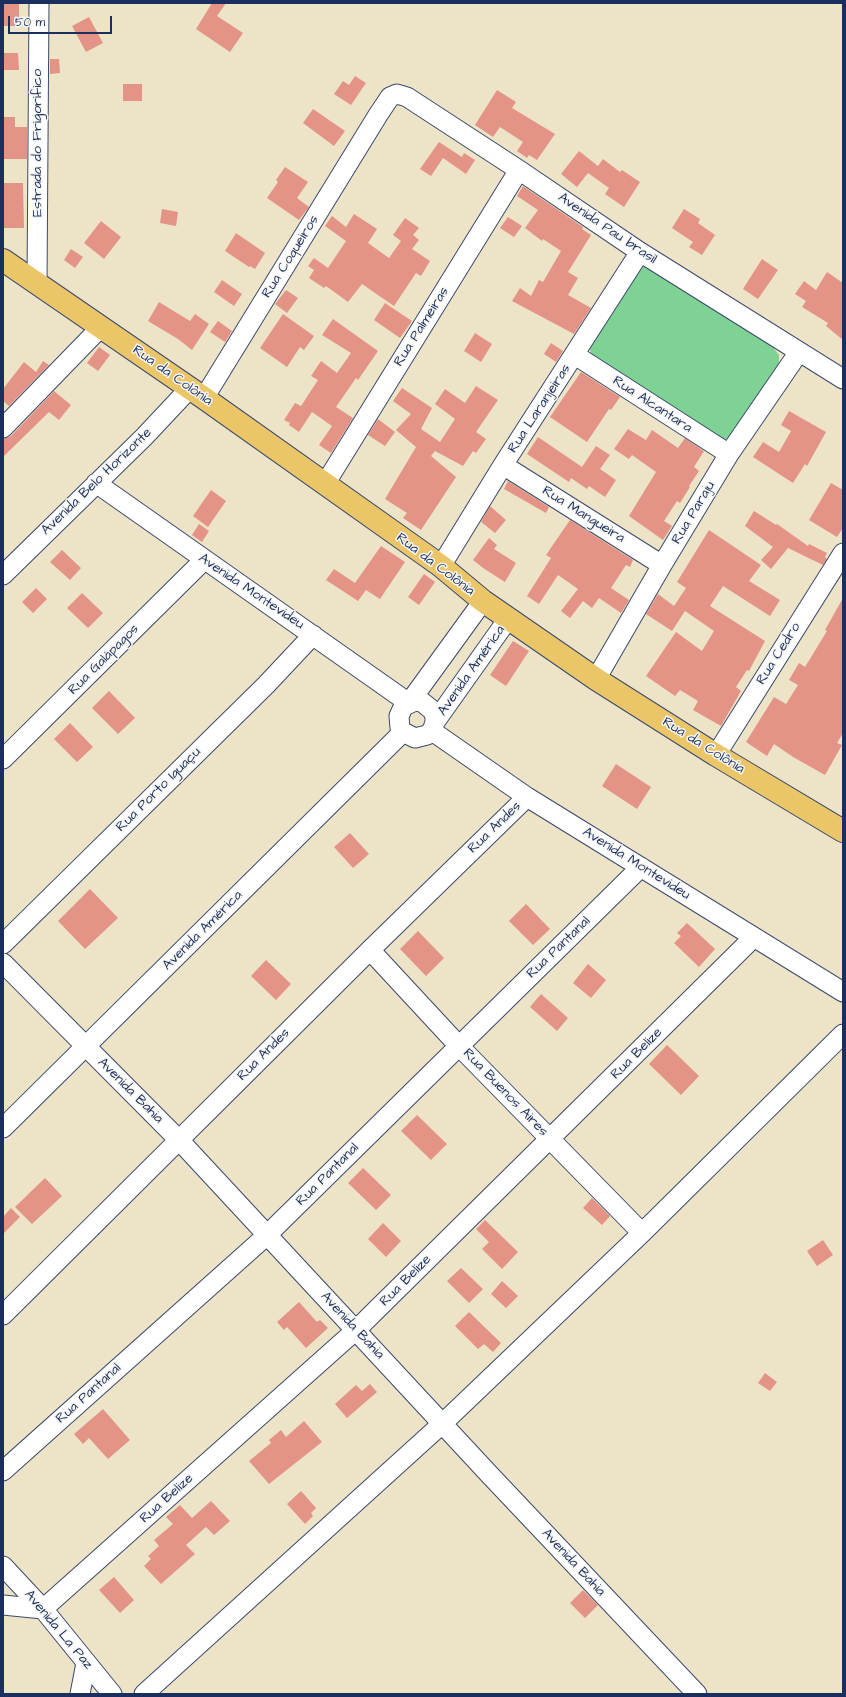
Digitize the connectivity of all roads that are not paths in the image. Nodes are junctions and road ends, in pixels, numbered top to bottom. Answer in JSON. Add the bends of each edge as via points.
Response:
{"nodes":[{"id":1,"x":39,"y":3,"type":"edge"},
{"id":2,"x":378,"y":115,"type":"joint"},
{"id":3,"x":519,"y":170,"type":"junction"},
{"id":4,"x":640,"y":252,"type":"junction"},
{"id":5,"x":3,"y":260,"type":"edge"},
{"id":6,"x":37,"y":283,"type":"junction"},
{"id":7,"x":101,"y":327,"type":"junction"},
{"id":8,"x":799,"y":352,"type":"junction"},
{"id":9,"x":575,"y":355,"type":"junction"},
{"id":10,"x":843,"y":379,"type":"edge"},
{"id":11,"x":197,"y":393,"type":"junction"},
{"id":12,"x":3,"y":428,"type":"edge"},
{"id":13,"x":729,"y":454,"type":"junction"},
{"id":14,"x":503,"y":465,"type":"junction"},
{"id":15,"x":96,"y":483,"type":"junction"},
{"id":16,"x":325,"y":484,"type":"junction"},
{"id":17,"x":843,"y":553,"type":"edge"},
{"id":18,"x":204,"y":560,"type":"junction"},
{"id":19,"x":662,"y":565,"type":"junction"},
{"id":20,"x":441,"y":566,"type":"junction"},
{"id":21,"x":3,"y":575,"type":"edge"},
{"id":22,"x":483,"y":601,"type":"junction"},
{"id":23,"x":508,"y":619,"type":"junction"},
{"id":24,"x":313,"y":635,"type":"junction"},
{"id":25,"x":596,"y":679,"type":"junction"},
{"id":26,"x":408,"y":702,"type":"junction"},
{"id":27,"x":433,"y":727,"type":"junction"},
{"id":28,"x":403,"y":732,"type":"junction"},
{"id":29,"x":716,"y":755,"type":"junction"},
{"id":30,"x":3,"y":759,"type":"edge"},
{"id":31,"x":527,"y":797,"type":"junction"},
{"id":32,"x":841,"y":827,"type":"edge"},
{"id":33,"x":641,"y":867,"type":"junction"},
{"id":34,"x":754,"y":937,"type":"junction"},
{"id":35,"x":3,"y":944,"type":"edge"},
{"id":36,"x":370,"y":950,"type":"junction"},
{"id":37,"x":3,"y":963,"type":"edge"},
{"id":38,"x":843,"y":992,"type":"edge"},
{"id":39,"x":843,"y":1034,"type":"edge"},
{"id":40,"x":458,"y":1046,"type":"junction"},
{"id":41,"x":86,"y":1047,"type":"junction"},
{"id":42,"x":3,"y":1128,"type":"edge"},
{"id":43,"x":179,"y":1140,"type":"junction"},
{"id":44,"x":550,"y":1140,"type":"junction"},
{"id":45,"x":642,"y":1233,"type":"junction"},
{"id":46,"x":266,"y":1236,"type":"junction"},
{"id":47,"x":3,"y":1315,"type":"edge"},
{"id":48,"x":356,"y":1330,"type":"junction"},
{"id":49,"x":443,"y":1423,"type":"junction"},
{"id":50,"x":3,"y":1472,"type":"edge"},
{"id":51,"x":3,"y":1566,"type":"edge"},
{"id":52,"x":3,"y":1605,"type":"edge"},
{"id":53,"x":43,"y":1609,"type":"junction"},
{"id":54,"x":86,"y":1663,"type":"junction"},
{"id":55,"x":80,"y":1694,"type":"edge"},
{"id":56,"x":112,"y":1694,"type":"edge"},
{"id":57,"x":144,"y":1694,"type":"edge"},
{"id":58,"x":697,"y":1694,"type":"edge"}],
"edges":[{"from":1,"to":6,"type":"street","name":"Estrada do Frigorifico"},
{"from":2,"to":3,"type":"street","name":"Avenida Pau brasil","via":[[390,97],[397,94],[407,97]]},
{"from":2,"to":11,"type":"street","name":"Rua Coqueiros"},
{"from":3,"to":4,"type":"street","name":"Avenida Pau brasil"},
{"from":3,"to":16,"type":"street","name":"Rua Palmeiras"},
{"from":4,"to":8,"type":"street","name":"Avenida Pau brasil"},
{"from":4,"to":9,"type":"street","name":"Rua Laranjeiras"},
{"from":5,"to":6,"type":"main road","name":"Rua da Colônia"},
{"from":6,"to":7,"type":"main road","name":"Rua da Colônia"},
{"from":7,"to":11,"type":"main road","name":"Rua da Colônia"},
{"from":7,"to":12,"type":"street"},
{"from":8,"to":10,"type":"street","name":"Avenida Pau brasil"},
{"from":8,"to":13,"type":"street","name":"Rua Paraju"},
{"from":9,"to":13,"type":"street","name":"Rua Alcantara"},
{"from":9,"to":14,"type":"street","name":"Rua Laranjeiras"},
{"from":11,"to":15,"type":"street","name":"Avenida Belo Horizonte"},
{"from":11,"to":16,"type":"main road","name":"Rua da Colônia"},
{"from":13,"to":19,"type":"street","name":"Rua Paraju"},
{"from":14,"to":19,"type":"street","name":"Rua Mangueira"},
{"from":14,"to":20,"type":"street","name":"Rua Laranjeiras"},
{"from":15,"to":18,"type":"street","name":"Avenida Montevideu"},
{"from":15,"to":21,"type":"street","name":"Avenida Belo Horizonte"},
{"from":16,"to":20,"type":"main road","name":"Rua da Colônia"},
{"from":17,"to":29,"type":"street","name":"Rua Cedro"},
{"from":18,"to":24,"type":"street","name":"Avenida Montevideu"},
{"from":18,"to":30,"type":"street","name":"Rua Galápagos"},
{"from":19,"to":25,"type":"street","name":"Rua Paraju"},
{"from":20,"to":22,"type":"main road","name":"Rua da Colônia"},
{"from":22,"to":23,"type":"main road","name":"Rua da Colônia"},
{"from":22,"to":26,"type":"street"},
{"from":23,"to":25,"type":"main road","name":"Rua da Colônia"},
{"from":23,"to":27,"type":"street","name":"Avenida América"},
{"from":24,"to":26,"type":"street","name":"Avenida Montevideu"},
{"from":24,"to":35,"type":"street","name":"Rua Porto Iguaçu","via":[[266,685]]},
{"from":25,"to":29,"type":"main road","name":"Rua da Colônia"},
{"from":26,"to":27,"type":"street","via":[[422,702],[428,705],[435,716]]},
{"from":26,"to":28,"type":"street","via":[[398,716]]},
{"from":27,"to":28,"type":"street","via":[[421,738]]},
{"from":27,"to":31,"type":"street","name":"Avenida Montevideu"},
{"from":28,"to":41,"type":"street","name":"Avenida América"},
{"from":29,"to":32,"type":"main road","name":"Rua da Colônia"},
{"from":31,"to":33,"type":"street","name":"Avenida Montevideu"},
{"from":31,"to":36,"type":"street","name":"Rua Andes"},
{"from":33,"to":34,"type":"street","name":"Avenida Montevideu"},
{"from":33,"to":40,"type":"street","name":"Rua Pantanal"},
{"from":34,"to":38,"type":"street","name":"Avenida Montevideu"},
{"from":34,"to":44,"type":"street","name":"Rua Belize"},
{"from":36,"to":40,"type":"street","name":"Rua Buenos Aires"},
{"from":36,"to":43,"type":"street","name":"Rua Andes"},
{"from":37,"to":41,"type":"street","name":"Avenida Bahia"},
{"from":39,"to":45,"type":"street"},
{"from":40,"to":44,"type":"street","name":"Rua Buenos Aires"},
{"from":40,"to":46,"type":"street","name":"Rua Pantanal"},
{"from":41,"to":42,"type":"street","name":"Avenida América"},
{"from":41,"to":43,"type":"street","name":"Avenida Bahia"},
{"from":43,"to":46,"type":"street","name":"Avenida Bahia"},
{"from":43,"to":47,"type":"street","name":"Rua Andes"},
{"from":44,"to":45,"type":"street","name":"Rua Buenos Aires"},
{"from":44,"to":48,"type":"street","name":"Rua Belize"},
{"from":45,"to":49,"type":"street"},
{"from":46,"to":48,"type":"street","name":"Avenida Bahia"},
{"from":46,"to":50,"type":"street","name":"Rua Pantanal"},
{"from":48,"to":49,"type":"street","name":"Avenida Bahia"},
{"from":48,"to":53,"type":"street","name":"Rua Belize"},
{"from":49,"to":57,"type":"street"},
{"from":49,"to":58,"type":"street","name":"Avenida Bahia"},
{"from":51,"to":53,"type":"street","name":"Avenida La Paz"},
{"from":52,"to":53,"type":"street"},
{"from":53,"to":54,"type":"street","name":"Avenida La Paz"},
{"from":54,"to":55,"type":"street"},
{"from":54,"to":56,"type":"street","name":"Avenida La Paz"}]}
